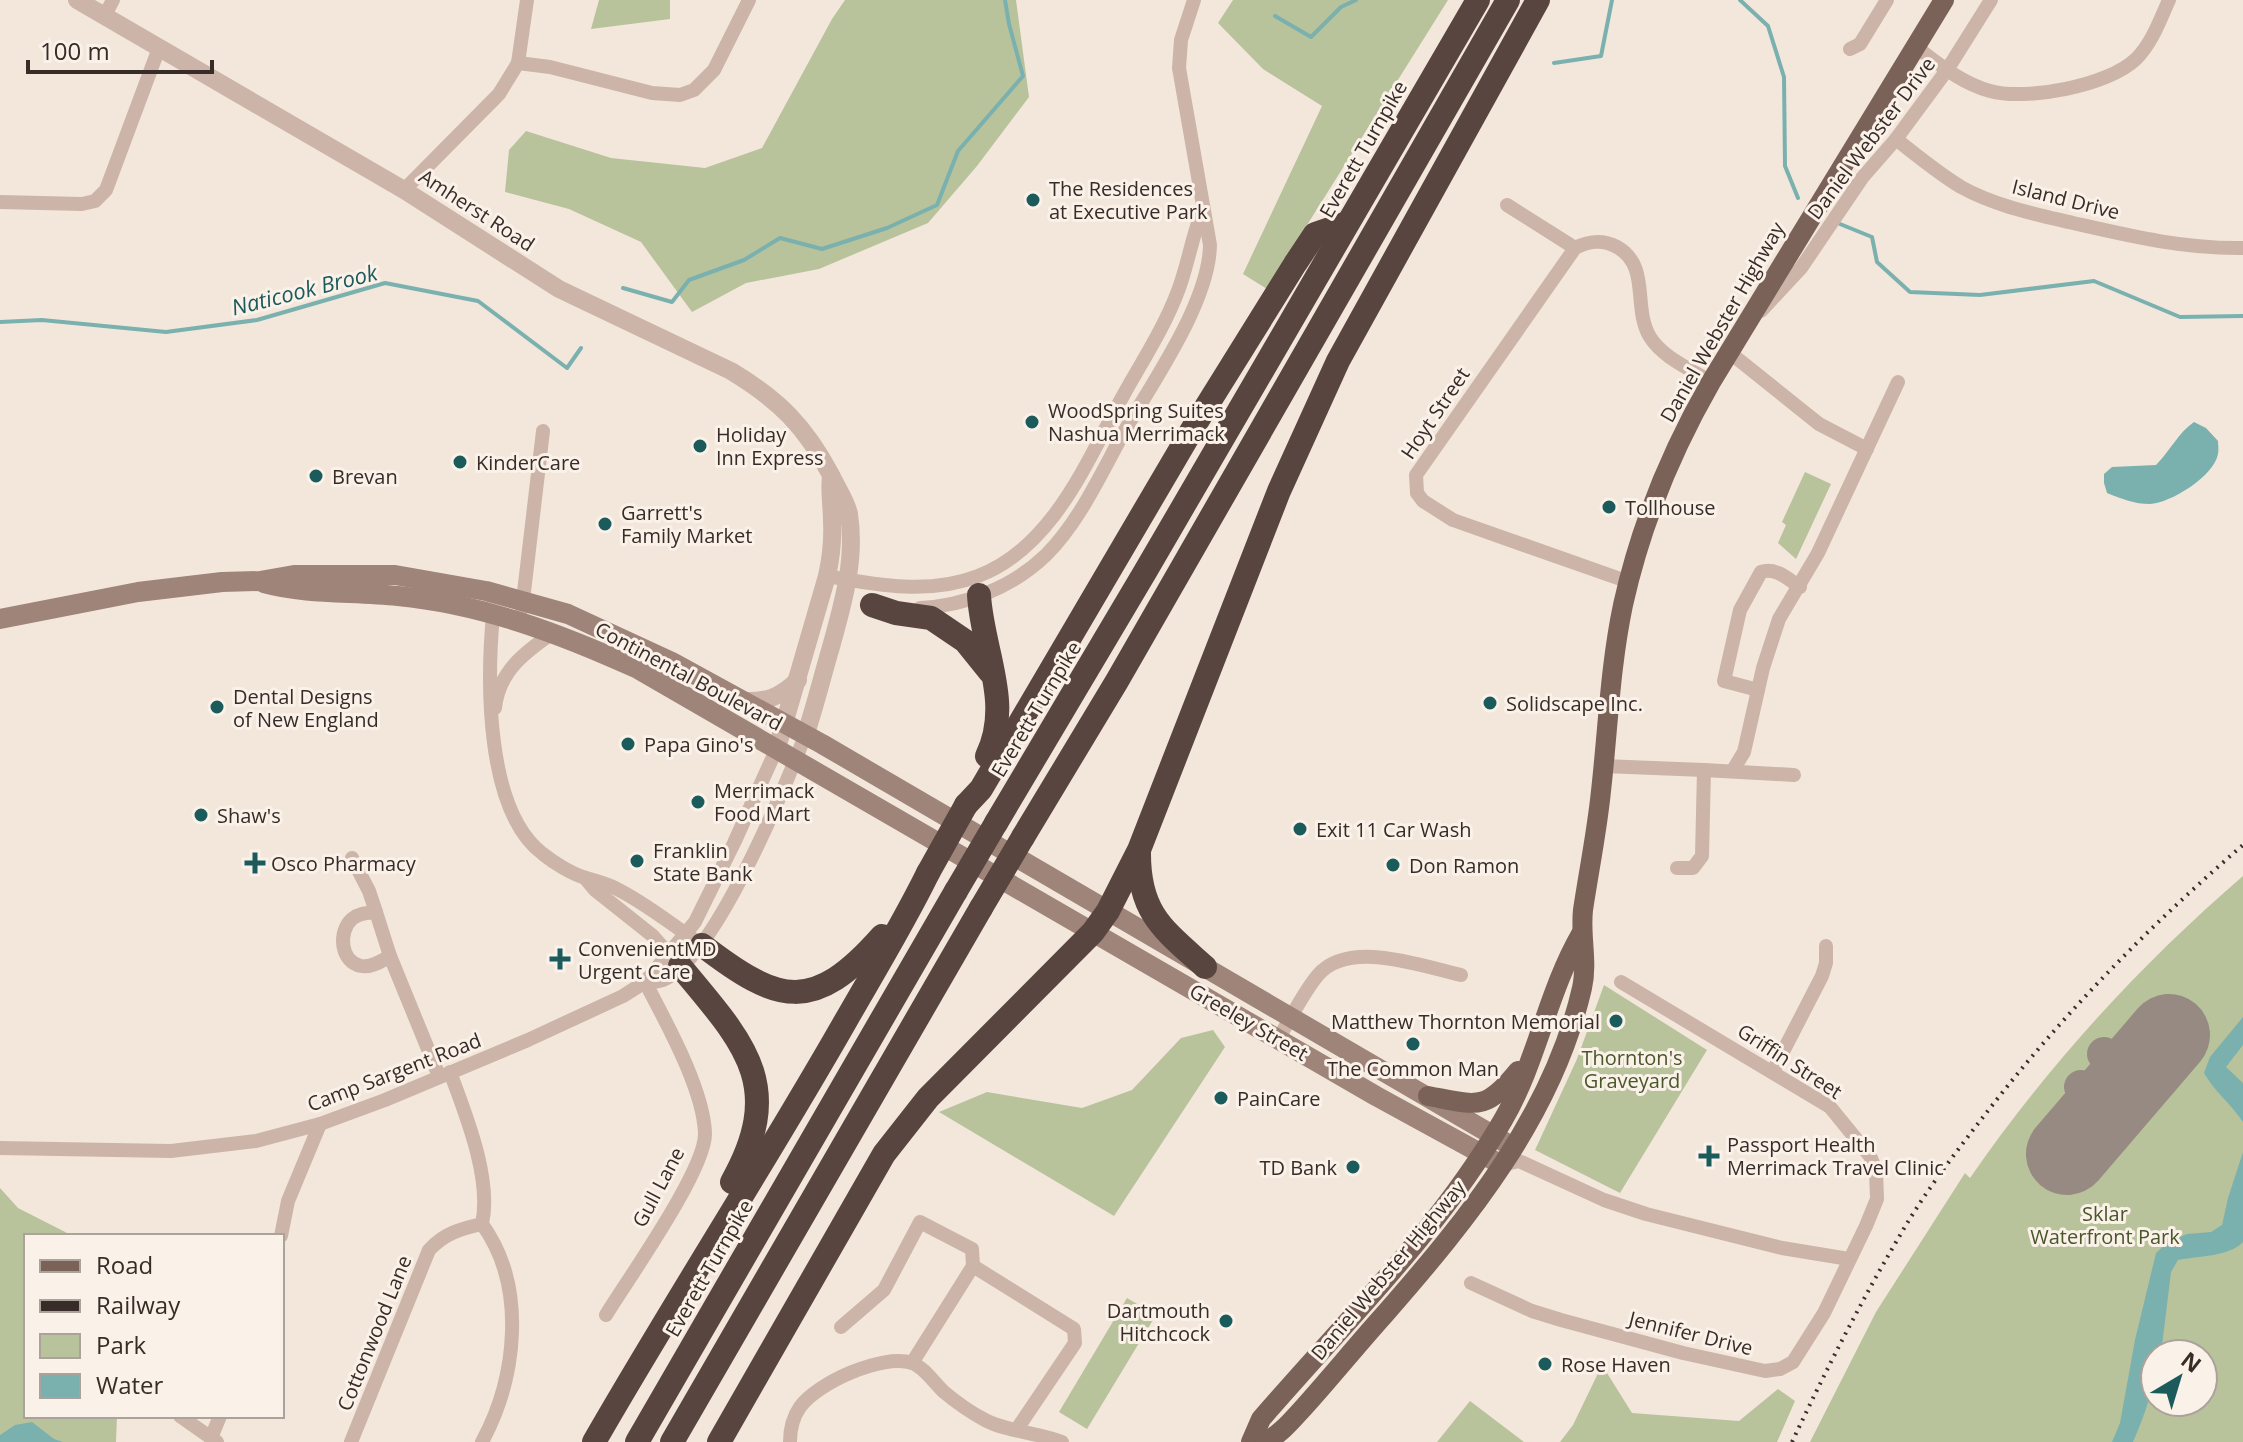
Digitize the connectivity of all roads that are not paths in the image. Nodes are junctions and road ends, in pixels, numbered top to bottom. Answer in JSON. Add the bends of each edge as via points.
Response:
{"nodes":[{"id":1,"x":77,"y":0,"type":"edge"},
{"id":2,"x":527,"y":0,"type":"edge"},
{"id":3,"x":749,"y":0,"type":"edge"},
{"id":4,"x":1194,"y":0,"type":"edge"},
{"id":5,"x":1478,"y":0,"type":"edge"},
{"id":6,"x":1508,"y":0,"type":"edge"},
{"id":7,"x":1538,"y":0,"type":"edge"},
{"id":8,"x":1887,"y":0,"type":"edge"},
{"id":9,"x":1944,"y":0,"type":"edge"},
{"id":10,"x":1991,"y":0,"type":"edge"},
{"id":11,"x":2169,"y":0,"type":"edge"},
{"id":12,"x":109,"y":8,"type":"edge"},
{"id":13,"x":1916,"y":47,"type":"junction"},
{"id":14,"x":159,"y":48,"type":"junction"},
{"id":15,"x":1850,"y":49,"type":"dead end"},
{"id":16,"x":518,"y":63,"type":"junction"},
{"id":17,"x":1947,"y":70,"type":"junction"},
{"id":18,"x":1896,"y":139,"type":"junction"},
{"id":19,"x":404,"y":190,"type":"junction"},
{"id":20,"x":0,"y":202,"type":"edge"},
{"id":21,"x":1507,"y":205,"type":"dead end"},
{"id":22,"x":1347,"y":223,"type":"junction"},
{"id":23,"x":1575,"y":248,"type":"junction"},
{"id":24,"x":2243,"y":248,"type":"edge"},
{"id":25,"x":1743,"y":328,"type":"junction"},
{"id":26,"x":1729,"y":352,"type":"junction"},
{"id":27,"x":1711,"y":382,"type":"junction"},
{"id":28,"x":1898,"y":382,"type":"dead end"},
{"id":29,"x":543,"y":431,"type":"dead end"},
{"id":30,"x":1867,"y":449,"type":"junction"},
{"id":31,"x":831,"y":476,"type":"junction"},
{"id":32,"x":827,"y":576,"type":"junction"},
{"id":33,"x":848,"y":579,"type":"junction"},
{"id":34,"x":260,"y":581,"type":"junction"},
{"id":35,"x":1629,"y":582,"type":"junction"},
{"id":36,"x":979,"y":586,"type":"junction"},
{"id":37,"x":1800,"y":587,"type":"junction"},
{"id":38,"x":524,"y":600,"type":"junction"},
{"id":39,"x":844,"y":600,"type":"junction"},
{"id":40,"x":872,"y":605,"type":"junction"},
{"id":41,"x":493,"y":615,"type":"junction"},
{"id":42,"x":0,"y":619,"type":"edge"},
{"id":43,"x":519,"y":621,"type":"junction"},
{"id":44,"x":554,"y":632,"type":"junction"},
{"id":45,"x":993,"y":677,"type":"junction"},
{"id":46,"x":798,"y":680,"type":"junction"},
{"id":47,"x":1758,"y":690,"type":"junction"},
{"id":48,"x":741,"y":701,"type":"junction"},
{"id":49,"x":784,"y":726,"type":"junction"},
{"id":50,"x":492,"y":732,"type":"junction"},
{"id":51,"x":805,"y":736,"type":"junction"},
{"id":52,"x":777,"y":748,"type":"junction"},
{"id":53,"x":796,"y":758,"type":"junction"},
{"id":54,"x":1603,"y":766,"type":"junction"},
{"id":55,"x":1704,"y":770,"type":"junction"},
{"id":56,"x":1733,"y":770,"type":"junction"},
{"id":57,"x":1794,"y":775,"type":"dead end"},
{"id":58,"x":966,"y":805,"type":"junction"},
{"id":59,"x":997,"y":834,"type":"junction"},
{"id":60,"x":1139,"y":850,"type":"junction"},
{"id":61,"x":352,"y":858,"type":"dead end"},
{"id":62,"x":982,"y":867,"type":"joint"},
{"id":63,"x":1677,"y":868,"type":"dead end"},
{"id":64,"x":928,"y":873,"type":"junction"},
{"id":65,"x":584,"y":878,"type":"junction"},
{"id":66,"x":1108,"y":911,"type":"junction"},
{"id":67,"x":376,"y":912,"type":"junction"},
{"id":68,"x":1093,"y":932,"type":"junction"},
{"id":69,"x":1581,"y":934,"type":"junction"},
{"id":70,"x":694,"y":940,"type":"junction"},
{"id":71,"x":1826,"y":946,"type":"dead end"},
{"id":72,"x":390,"y":956,"type":"junction"},
{"id":73,"x":675,"y":960,"type":"junction"},
{"id":74,"x":1205,"y":967,"type":"junction"},
{"id":75,"x":1461,"y":975,"type":"dead end"},
{"id":76,"x":645,"y":982,"type":"junction"},
{"id":77,"x":1621,"y":982,"type":"dead end"},
{"id":78,"x":1292,"y":1017,"type":"junction"},
{"id":79,"x":1278,"y":1039,"type":"junction"},
{"id":80,"x":1533,"y":1052,"type":"junction"},
{"id":81,"x":1773,"y":1071,"type":"junction"},
{"id":82,"x":445,"y":1074,"type":"junction"},
{"id":83,"x":1428,"y":1096,"type":"junction"},
{"id":84,"x":320,"y":1124,"type":"junction"},
{"id":85,"x":1494,"y":1134,"type":"junction"},
{"id":86,"x":0,"y":1148,"type":"edge"},
{"id":87,"x":1480,"y":1154,"type":"junction"},
{"id":88,"x":1512,"y":1158,"type":"junction"},
{"id":89,"x":482,"y":1224,"type":"junction"},
{"id":90,"x":281,"y":1234,"type":"edge"},
{"id":91,"x":1849,"y":1259,"type":"junction"},
{"id":92,"x":973,"y":1266,"type":"junction"},
{"id":93,"x":695,"y":1270,"type":"junction"},
{"id":94,"x":1471,"y":1283,"type":"dead end"},
{"id":95,"x":606,"y":1315,"type":"dead end"},
{"id":96,"x":841,"y":1327,"type":"dead end"},
{"id":97,"x":912,"y":1363,"type":"junction"},
{"id":98,"x":183,"y":1418,"type":"edge"},
{"id":99,"x":220,"y":1418,"type":"edge"},
{"id":100,"x":1017,"y":1429,"type":"junction"},
{"id":101,"x":214,"y":1440,"type":"edge"},
{"id":102,"x":351,"y":1442,"type":"edge"},
{"id":103,"x":482,"y":1442,"type":"edge"},
{"id":104,"x":594,"y":1442,"type":"edge"},
{"id":105,"x":637,"y":1442,"type":"edge"},
{"id":106,"x":672,"y":1442,"type":"edge"},
{"id":107,"x":719,"y":1442,"type":"edge"},
{"id":108,"x":790,"y":1442,"type":"edge"},
{"id":109,"x":1062,"y":1442,"type":"edge"},
{"id":110,"x":1251,"y":1442,"type":"edge"},
{"id":111,"x":1265,"y":1442,"type":"edge"}],
"edges":[{"from":1,"to":12,"type":"street","name":"Amherst Road"},
{"from":2,"to":16,"type":"street"},
{"from":3,"to":16,"type":"street","via":[[714,70],[694,90],[680,95]]},
{"from":4,"to":36,"type":"street","via":[[1181,40],[1179,68],[1209,253],[1191,313],[1056,544],[1008,583]]},
{"from":5,"to":22,"type":"highway","name":"Everett Turnpike"},
{"from":6,"to":106,"type":"highway","bridge":true},
{"from":7,"to":60,"type":"highway","via":[[1338,361],[1279,491]]},
{"from":8,"to":15,"type":"street","via":[[1860,44]]},
{"from":9,"to":13,"type":"main road","name":"Daniel Webster Highway"},
{"from":10,"to":17,"type":"street","name":"Daniel Webster Drive"},
{"from":11,"to":17,"type":"street","via":[[2136,59],[2093,82],[2012,95],[1973,85]]},
{"from":12,"to":14,"type":"street","name":"Amherst Road"},
{"from":13,"to":17,"type":"street"},
{"from":13,"to":25,"type":"main road","name":"Daniel Webster Highway"},
{"from":14,"to":19,"type":"street","name":"Amherst Road"},
{"from":14,"to":20,"type":"street","via":[[106,190],[95,201]]},
{"from":16,"to":19,"type":"street","via":[[499,94]]},
{"from":17,"to":18,"type":"street","name":"Daniel Webster Drive"},
{"from":18,"to":24,"type":"street","name":"Island Drive","via":[[1963,187],[2016,208],[2151,241]]},
{"from":18,"to":25,"type":"street","name":"Daniel Webster Drive","via":[[1794,277]]},
{"from":19,"to":31,"type":"street","name":"Amherst Road","via":[[559,289],[756,385],[802,427]]},
{"from":21,"to":23,"type":"street"},
{"from":22,"to":58,"type":"highway","via":[[1315,234],[1295,264],[981,789]]},
{"from":22,"to":59,"type":"highway","name":"Everett Turnpike"},
{"from":23,"to":27,"type":"street","via":[[1602,241],[1629,256],[1636,265],[1640,306],[1650,336],[1665,353]]},
{"from":23,"to":35,"type":"street","name":"Hoyt Street","via":[[1421,466],[1415,485],[1423,501],[1453,520]]},
{"from":25,"to":26,"type":"main road","name":"Daniel Webster Highway"},
{"from":26,"to":27,"type":"main road","name":"Daniel Webster Highway"},
{"from":26,"to":30,"type":"street","via":[[1819,424]]},
{"from":27,"to":35,"type":"main road","name":"Daniel Webster Highway","via":[[1666,475]]},
{"from":28,"to":30,"type":"street"},
{"from":29,"to":38,"type":"street"},
{"from":30,"to":37,"type":"street"},
{"from":31,"to":32,"type":"street","name":"Amherst Road","via":[[832,552]]},
{"from":31,"to":33,"type":"street","name":"Amherst Road","via":[[848,510]]},
{"from":32,"to":33,"type":"street"},
{"from":32,"to":46,"type":"street","name":"Amherst Road"},
{"from":33,"to":36,"type":"street","via":[[920,587]]},
{"from":33,"to":39,"type":"street","name":"Amherst Road"},
{"from":34,"to":38,"type":"main road","name":"Continental Boulevard","via":[[294,575],[395,575]]},
{"from":34,"to":41,"type":"main road","name":"Continental Boulevard","via":[[292,591],[399,596]]},
{"from":34,"to":42,"type":"main road","name":"Continental Boulevard","via":[[138,592]]},
{"from":35,"to":54,"type":"main road","name":"Daniel Webster Highway","via":[[1615,648]]},
{"from":36,"to":40,"type":"street","via":[[933,608]]},
{"from":36,"to":45,"type":"highway"},
{"from":37,"to":47,"type":"street","via":[[1779,619]]},
{"from":37,"to":47,"type":"street","via":[[1778,572],[1761,572],[1740,610],[1724,681]]},
{"from":38,"to":43,"type":"street"},
{"from":38,"to":48,"type":"main road","name":"Continental Boulevard","via":[[619,636]]},
{"from":39,"to":40,"type":"street"},
{"from":39,"to":51,"type":"street","name":"Amherst Road"},
{"from":40,"to":45,"type":"highway","via":[[931,618],[965,641]]},
{"from":41,"to":43,"type":"main road","name":"Continental Boulevard"},
{"from":41,"to":50,"type":"street"},
{"from":43,"to":44,"type":"main road","name":"Continental Boulevard"},
{"from":44,"to":50,"type":"street","via":[[507,671],[497,694]]},
{"from":44,"to":52,"type":"main road","name":"Continental Boulevard","via":[[638,669]]},
{"from":45,"to":58,"type":"highway","via":[[999,704],[995,740]]},
{"from":46,"to":48,"type":"street","via":[[770,700]]},
{"from":46,"to":49,"type":"street","name":"Amherst Road"},
{"from":47,"to":56,"type":"street","via":[[1744,752]]},
{"from":48,"to":49,"type":"main road","name":"Continental Boulevard"},
{"from":49,"to":51,"type":"main road","name":"Continental Boulevard"},
{"from":49,"to":52,"type":"street","name":"Amherst Road"},
{"from":50,"to":65,"type":"street","via":[[504,787],[525,836],[541,853]]},
{"from":51,"to":53,"type":"street","name":"Camp Sargent Road"},
{"from":51,"to":59,"type":"main road","name":"Continental Boulevard"},
{"from":52,"to":53,"type":"main road","name":"Continental Boulevard"},
{"from":52,"to":70,"type":"street","name":"Camp Sargent Road"},
{"from":53,"to":62,"type":"main road","name":"Continental Boulevard"},
{"from":53,"to":70,"type":"street","name":"Camp Sargent Road","via":[[723,915]]},
{"from":54,"to":55,"type":"street"},
{"from":54,"to":69,"type":"main road","name":"Daniel Webster Highway"},
{"from":55,"to":56,"type":"street"},
{"from":55,"to":63,"type":"street","via":[[1702,856],[1693,868]]},
{"from":56,"to":57,"type":"street"},
{"from":58,"to":64,"type":"highway","bridge":true},
{"from":59,"to":66,"type":"main road","name":"Greeley Street"},
{"from":59,"to":105,"type":"highway","name":"Everett Turnpike","bridge":true,"via":[[956,891]]},
{"from":60,"to":66,"type":"highway"},
{"from":60,"to":74,"type":"highway","via":[[1142,890],[1152,915]]},
{"from":61,"to":67,"type":"street"},
{"from":62,"to":68,"type":"main road","name":"Greeley Street"},
{"from":64,"to":70,"type":"highway","via":[[862,958],[841,977],[815,989],[763,987]]},
{"from":64,"to":93,"type":"highway"},
{"from":65,"to":70,"type":"street","via":[[618,889]]},
{"from":65,"to":73,"type":"street"},
{"from":66,"to":68,"type":"highway"},
{"from":66,"to":74,"type":"main road","name":"Greeley Street"},
{"from":67,"to":72,"type":"street"},
{"from":67,"to":72,"type":"street","via":[[353,918],[343,932],[343,946],[363,967]]},
{"from":68,"to":79,"type":"main road","name":"Greeley Street"},
{"from":68,"to":107,"type":"highway","via":[[928,1098],[884,1154]]},
{"from":69,"to":80,"type":"main road","name":"Daniel Webster Highway"},
{"from":69,"to":88,"type":"main road","name":"Daniel Webster Highway","via":[[1583,986],[1551,1076]]},
{"from":70,"to":73,"type":"street","name":"Camp Sargent Road"},
{"from":71,"to":81,"type":"street","via":[[1822,976]]},
{"from":72,"to":82,"type":"street"},
{"from":73,"to":76,"type":"street","name":"Camp Sargent Road","via":[[664,980]]},
{"from":73,"to":93,"type":"highway","via":[[742,1047],[753,1069],[758,1107],[749,1150],[713,1217]]},
{"from":74,"to":78,"type":"main road","name":"Greeley Street"},
{"from":75,"to":78,"type":"street","via":[[1382,958],[1338,960],[1318,975]]},
{"from":76,"to":82,"type":"street","name":"Camp Sargent Road","via":[[603,1007]]},
{"from":76,"to":95,"type":"street","name":"Gull Lane","via":[[702,1108],[705,1138],[689,1180]]},
{"from":77,"to":81,"type":"street","name":"Griffin Street"},
{"from":78,"to":79,"type":"street"},
{"from":78,"to":83,"type":"main road","name":"Greeley Street"},
{"from":79,"to":87,"type":"main road","name":"Greeley Street"},
{"from":80,"to":83,"type":"main road","via":[[1488,1101]]},
{"from":80,"to":85,"type":"main road","name":"Daniel Webster Highway"},
{"from":81,"to":91,"type":"street","name":"Griffin Street","via":[[1830,1107],[1855,1134],[1876,1170],[1873,1211]]},
{"from":82,"to":84,"type":"street","name":"Camp Sargent Road"},
{"from":82,"to":89,"type":"street","via":[[476,1152],[485,1210]]},
{"from":83,"to":85,"type":"main road","name":"Greeley Street"},
{"from":84,"to":86,"type":"street","name":"Camp Sargent Road","via":[[200,1149]]},
{"from":84,"to":90,"type":"street","via":[[288,1201]]},
{"from":85,"to":87,"type":"main road","name":"Daniel Webster Highway"},
{"from":85,"to":88,"type":"main road","name":"Greeley Street"},
{"from":87,"to":88,"type":"main road","name":"Greeley Street"},
{"from":87,"to":110,"type":"main road","name":"Daniel Webster Highway","via":[[1421,1236],[1261,1419]]},
{"from":88,"to":91,"type":"street","name":"Greeley Street","via":[[1646,1214]]},
{"from":88,"to":111,"type":"main road","name":"Daniel Webster Highway","via":[[1441,1250],[1315,1395]]},
{"from":89,"to":102,"type":"street","name":"Cottonwood Lane","via":[[452,1231],[429,1250]]},
{"from":89,"to":103,"type":"street","via":[[506,1278],[511,1336],[506,1379]]},
{"from":91,"to":94,"type":"street","name":"Jennifer Drive","via":[[1793,1362],[1765,1371],[1561,1320]]},
{"from":92,"to":96,"type":"street","via":[[972,1249],[920,1222],[884,1290]]},
{"from":92,"to":97,"type":"street"},
{"from":92,"to":100,"type":"street","via":[[1074,1329],[1075,1343]]},
{"from":93,"to":104,"type":"highway"},
{"from":97,"to":100,"type":"street","via":[[965,1408]]},
{"from":97,"to":108,"type":"street","via":[[877,1364],[822,1386],[801,1405]]},
{"from":98,"to":101,"type":"street"},
{"from":99,"to":101,"type":"street"},
{"from":100,"to":109,"type":"street"}]}
